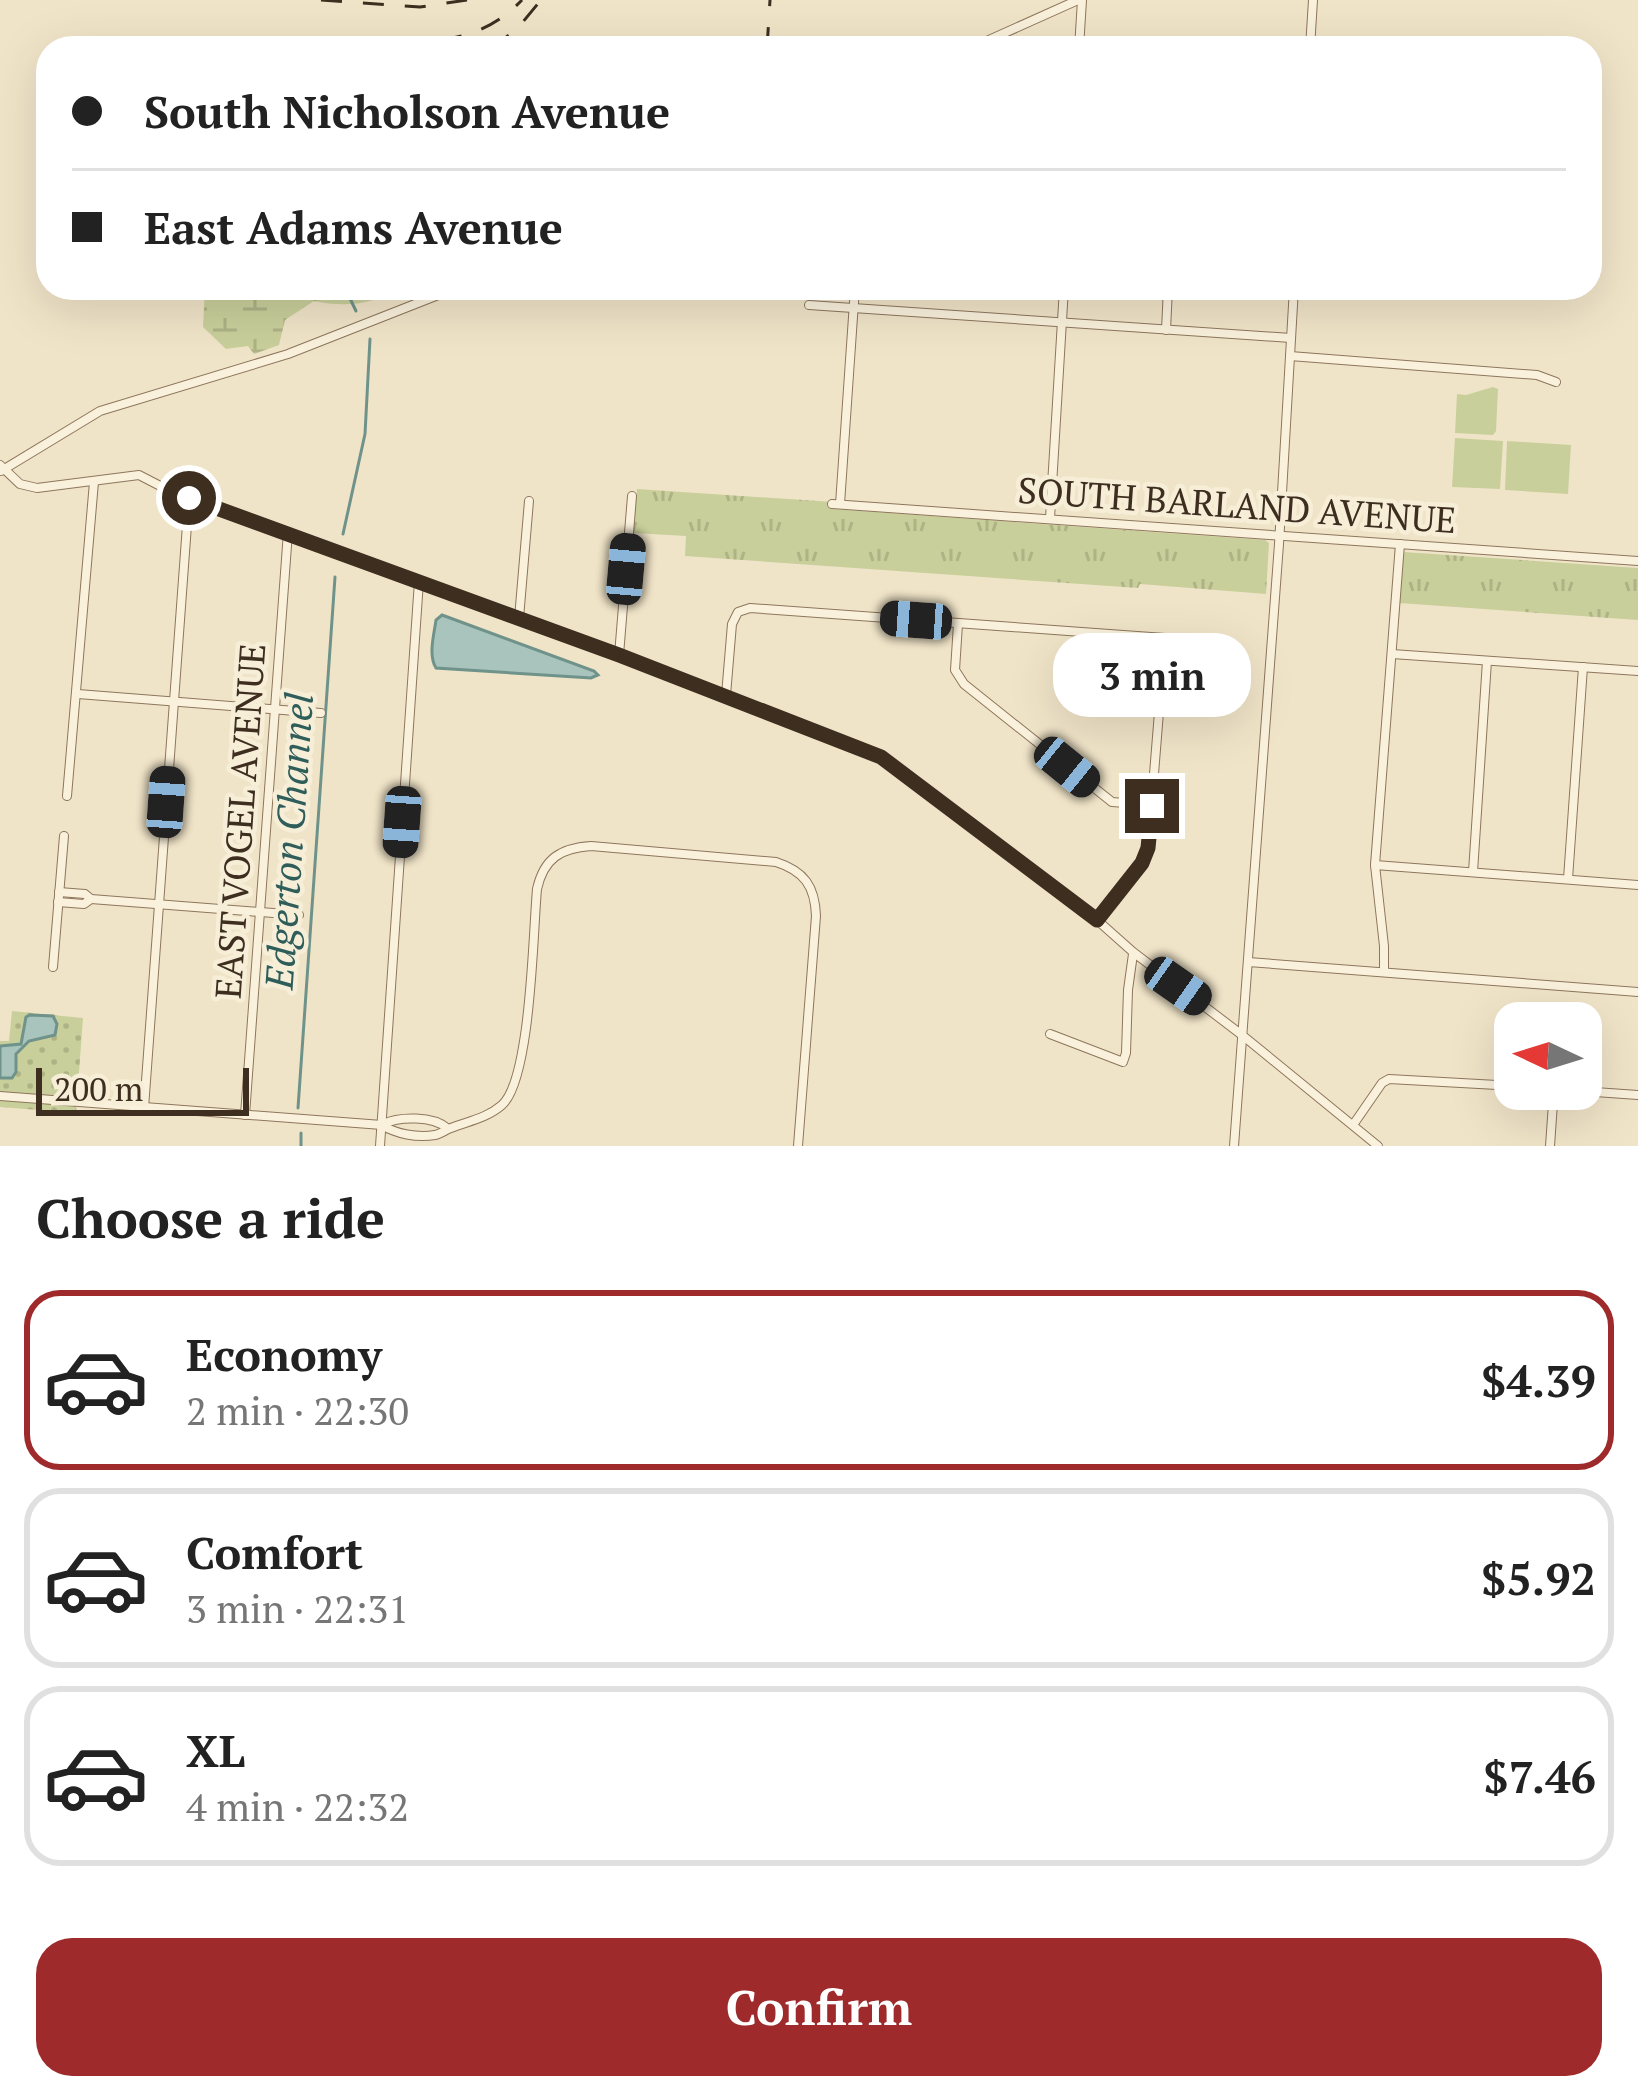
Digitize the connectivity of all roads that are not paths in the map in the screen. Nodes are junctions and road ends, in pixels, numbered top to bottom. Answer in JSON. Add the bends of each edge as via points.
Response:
{"nodes":[{"id":1,"x":1080,"y":0,"type":"edge"},
{"id":2,"x":1313,"y":0,"type":"edge"},
{"id":3,"x":998,"y":36,"type":"edge"},
{"id":4,"x":1079,"y":36,"type":"edge"},
{"id":5,"x":1311,"y":36,"type":"edge"},
{"id":6,"x":425,"y":300,"type":"edge"},
{"id":7,"x":854,"y":300,"type":"edge"},
{"id":8,"x":1064,"y":300,"type":"edge"},
{"id":9,"x":1167,"y":300,"type":"edge"},
{"id":10,"x":1294,"y":300,"type":"edge"},
{"id":11,"x":809,"y":305,"type":"dead end"},
{"id":12,"x":854,"y":308,"type":"junction"},
{"id":13,"x":1063,"y":323,"type":"junction"},
{"id":14,"x":1166,"y":329,"type":"junction"},
{"id":15,"x":1292,"y":338,"type":"junction"},
{"id":16,"x":1290,"y":356,"type":"junction"},
{"id":17,"x":1556,"y":382,"type":"dead end"},
{"id":18,"x":1,"y":469,"type":"edge"},
{"id":19,"x":94,"y":482,"type":"junction"},
{"id":20,"x":632,"y":496,"type":"dead end"},
{"id":21,"x":189,"y":498,"type":"junction"},
{"id":22,"x":529,"y":500,"type":"dead end"},
{"id":23,"x":1050,"y":518,"type":"junction"},
{"id":24,"x":288,"y":532,"type":"junction"},
{"id":25,"x":1279,"y":536,"type":"junction"},
{"id":26,"x":1400,"y":544,"type":"junction"},
{"id":27,"x":1638,"y":560,"type":"edge"},
{"id":28,"x":419,"y":581,"type":"junction"},
{"id":29,"x":519,"y":618,"type":"junction"},
{"id":30,"x":958,"y":624,"type":"junction"},
{"id":31,"x":1392,"y":654,"type":"junction"},
{"id":32,"x":619,"y":655,"type":"junction"},
{"id":33,"x":1487,"y":661,"type":"junction"},
{"id":34,"x":1583,"y":668,"type":"junction"},
{"id":35,"x":1638,"y":671,"type":"edge"},
{"id":36,"x":77,"y":694,"type":"junction"},
{"id":37,"x":726,"y":695,"type":"junction"},
{"id":38,"x":173,"y":701,"type":"junction"},
{"id":39,"x":275,"y":710,"type":"junction"},
{"id":40,"x":321,"y":713,"type":"dead end"},
{"id":41,"x":67,"y":796,"type":"dead end"},
{"id":42,"x":1152,"y":806,"type":"junction"},
{"id":43,"x":64,"y":836,"type":"dead end"},
{"id":44,"x":1375,"y":865,"type":"junction"},
{"id":45,"x":1473,"y":872,"type":"junction"},
{"id":46,"x":1568,"y":879,"type":"junction"},
{"id":47,"x":1638,"y":885,"type":"edge"},
{"id":48,"x":59,"y":897,"type":"junction"},
{"id":49,"x":158,"y":903,"type":"junction"},
{"id":50,"x":261,"y":911,"type":"junction"},
{"id":51,"x":299,"y":915,"type":"dead end"},
{"id":52,"x":1097,"y":920,"type":"junction"},
{"id":53,"x":1133,"y":952,"type":"junction"},
{"id":54,"x":1248,"y":962,"type":"junction"},
{"id":55,"x":53,"y":967,"type":"dead end"},
{"id":56,"x":1384,"y":971,"type":"junction"},
{"id":57,"x":1638,"y":992,"type":"edge"},
{"id":58,"x":1050,"y":1034,"type":"dead end"},
{"id":59,"x":1242,"y":1035,"type":"junction"},
{"id":60,"x":1494,"y":1085,"type":"edge"},
{"id":61,"x":1602,"y":1092,"type":"edge"},
{"id":62,"x":1638,"y":1095,"type":"edge"},
{"id":63,"x":0,"y":1096,"type":"edge"},
{"id":64,"x":144,"y":1108,"type":"junction"},
{"id":65,"x":1552,"y":1110,"type":"edge"},
{"id":66,"x":245,"y":1114,"type":"junction"},
{"id":67,"x":382,"y":1125,"type":"junction"},
{"id":68,"x":1352,"y":1125,"type":"junction"},
{"id":69,"x":380,"y":1146,"type":"edge"},
{"id":70,"x":798,"y":1146,"type":"edge"},
{"id":71,"x":1234,"y":1146,"type":"edge"},
{"id":72,"x":1378,"y":1146,"type":"edge"},
{"id":73,"x":1550,"y":1146,"type":"edge"}],
"edges":[{"from":1,"to":3,"type":"street"},
{"from":1,"to":4,"type":"street"},
{"from":2,"to":5,"type":"street"},
{"from":6,"to":18,"type":"street","via":[[288,354],[100,411]]},
{"from":7,"to":12,"type":"street"},
{"from":8,"to":13,"type":"street"},
{"from":9,"to":14,"type":"street"},
{"from":10,"to":15,"type":"street"},
{"from":11,"to":12,"type":"street"},
{"from":12,"to":13,"type":"street"},
{"from":12,"to":23,"type":"street","name":"SOUTH BARLAND AVENUE","via":[[836,504]]},
{"from":13,"to":14,"type":"street"},
{"from":13,"to":23,"type":"street"},
{"from":14,"to":15,"type":"street"},
{"from":15,"to":16,"type":"street"},
{"from":16,"to":17,"type":"street"},
{"from":16,"to":25,"type":"street"},
{"from":18,"to":19,"type":"street","via":[[28,487]]},
{"from":19,"to":21,"type":"street","via":[[139,476]]},
{"from":19,"to":36,"type":"street"},
{"from":20,"to":32,"type":"street"},
{"from":21,"to":24,"type":"street"},
{"from":21,"to":38,"type":"street"},
{"from":22,"to":29,"type":"street"},
{"from":23,"to":25,"type":"street","name":"SOUTH BARLAND AVENUE"},
{"from":24,"to":28,"type":"street"},
{"from":24,"to":39,"type":"street","name":"EAST VOGEL AVENUE"},
{"from":25,"to":26,"type":"street","name":"SOUTH BARLAND AVENUE"},
{"from":25,"to":54,"type":"street"},
{"from":26,"to":27,"type":"street","name":"SOUTH BARLAND AVENUE"},
{"from":26,"to":31,"type":"street"},
{"from":28,"to":29,"type":"street"},
{"from":28,"to":67,"type":"street"},
{"from":29,"to":32,"type":"street"},
{"from":30,"to":37,"type":"street","via":[[750,608],[732,624]]},
{"from":30,"to":42,"type":"street","via":[[955,670],[964,684],[1112,802]]},
{"from":30,"to":42,"type":"street","via":[[1165,638]]},
{"from":31,"to":33,"type":"street"},
{"from":31,"to":44,"type":"street"},
{"from":32,"to":37,"type":"street"},
{"from":33,"to":34,"type":"street"},
{"from":33,"to":45,"type":"street"},
{"from":34,"to":35,"type":"street"},
{"from":34,"to":46,"type":"street"},
{"from":36,"to":38,"type":"street"},
{"from":36,"to":41,"type":"street"},
{"from":37,"to":52,"type":"street","via":[[881,757]]},
{"from":38,"to":39,"type":"street"},
{"from":38,"to":49,"type":"street"},
{"from":39,"to":40,"type":"street"},
{"from":39,"to":50,"type":"street","name":"EAST VOGEL AVENUE"},
{"from":42,"to":52,"type":"street","via":[[1142,863]]},
{"from":43,"to":48,"type":"street"},
{"from":44,"to":45,"type":"street"},
{"from":44,"to":56,"type":"street"},
{"from":45,"to":46,"type":"street"},
{"from":46,"to":47,"type":"street"},
{"from":48,"to":49,"type":"street"},
{"from":48,"to":55,"type":"street"},
{"from":49,"to":50,"type":"street"},
{"from":49,"to":64,"type":"street"},
{"from":50,"to":51,"type":"street"},
{"from":50,"to":66,"type":"street","name":"EAST VOGEL AVENUE"},
{"from":52,"to":53,"type":"street"},
{"from":53,"to":58,"type":"street","via":[[1123,1062]]},
{"from":53,"to":59,"type":"street"},
{"from":54,"to":56,"type":"street"},
{"from":54,"to":59,"type":"street"},
{"from":56,"to":57,"type":"street"},
{"from":59,"to":68,"type":"street"},
{"from":59,"to":71,"type":"street"},
{"from":60,"to":68,"type":"street","via":[[1389,1079]]},
{"from":61,"to":62,"type":"street"},
{"from":63,"to":64,"type":"street"},
{"from":64,"to":66,"type":"street"},
{"from":65,"to":73,"type":"street"},
{"from":66,"to":67,"type":"street"},
{"from":67,"to":69,"type":"street"},
{"from":67,"to":70,"type":"street","via":[[439,1135],[489,1113],[512,1092],[524,1049],[539,879],[556,855],[591,846],[776,862],[810,884],[816,916]]},
{"from":68,"to":72,"type":"street"}]}
